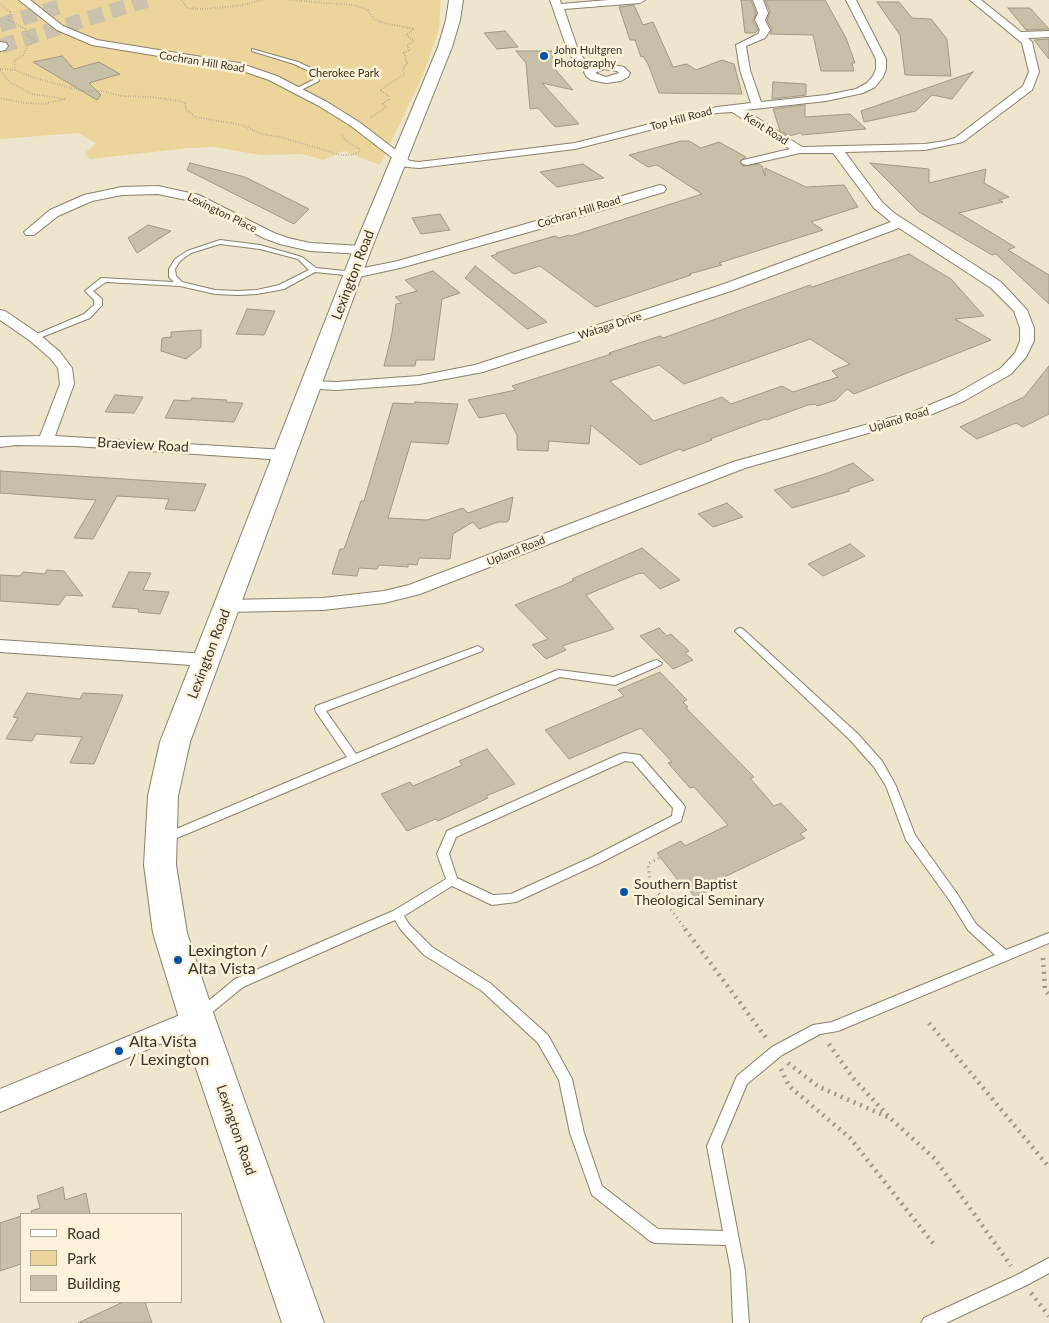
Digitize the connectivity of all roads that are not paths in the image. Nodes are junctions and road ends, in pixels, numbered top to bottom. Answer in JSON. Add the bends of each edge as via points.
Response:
{"nodes":[{"id":1,"x":24,"y":0,"type":"edge"},
{"id":2,"x":456,"y":0,"type":"edge"},
{"id":3,"x":640,"y":0,"type":"edge"},
{"id":4,"x":758,"y":0,"type":"edge"},
{"id":5,"x":851,"y":0,"type":"edge"},
{"id":6,"x":975,"y":0,"type":"edge"},
{"id":7,"x":557,"y":4,"type":"edge"},
{"id":8,"x":1049,"y":34,"type":"edge"},
{"id":9,"x":1019,"y":35,"type":"junction"},
{"id":10,"x":254,"y":50,"type":"dead end"},
{"id":11,"x":593,"y":69,"type":"dead end"},
{"id":12,"x":297,"y":90,"type":"junction"},
{"id":13,"x":758,"y":105,"type":"junction"},
{"id":14,"x":732,"y":107,"type":"junction"},
{"id":15,"x":800,"y":150,"type":"junction"},
{"id":16,"x":837,"y":150,"type":"junction"},
{"id":17,"x":400,"y":157,"type":"junction"},
{"id":18,"x":747,"y":162,"type":"dead end"},
{"id":19,"x":660,"y":188,"type":"dead end"},
{"id":20,"x":900,"y":223,"type":"junction"},
{"id":21,"x":30,"y":232,"type":"dead end"},
{"id":22,"x":362,"y":250,"type":"junction"},
{"id":23,"x":314,"y":270,"type":"junction"},
{"id":24,"x":354,"y":274,"type":"junction"},
{"id":25,"x":180,"y":284,"type":"junction"},
{"id":26,"x":0,"y":314,"type":"edge"},
{"id":27,"x":34,"y":337,"type":"junction"},
{"id":28,"x":311,"y":385,"type":"junction"},
{"id":29,"x":46,"y":440,"type":"junction"},
{"id":30,"x":0,"y":442,"type":"edge"},
{"id":31,"x":285,"y":455,"type":"junction"},
{"id":32,"x":227,"y":606,"type":"junction"},
{"id":33,"x":740,"y":631,"type":"dead end"},
{"id":34,"x":0,"y":646,"type":"edge"},
{"id":35,"x":478,"y":649,"type":"dead end"},
{"id":36,"x":206,"y":660,"type":"junction"},
{"id":37,"x":657,"y":663,"type":"dead end"},
{"id":38,"x":354,"y":759,"type":"junction"},
{"id":39,"x":161,"y":840,"type":"junction"},
{"id":40,"x":452,"y":881,"type":"junction"},
{"id":41,"x":397,"y":914,"type":"junction"},
{"id":42,"x":1049,"y":938,"type":"edge"},
{"id":43,"x":1004,"y":956,"type":"junction"},
{"id":44,"x":197,"y":1018,"type":"junction"},
{"id":45,"x":0,"y":1101,"type":"edge"},
{"id":46,"x":732,"y":1238,"type":"junction"},
{"id":47,"x":1049,"y":1265,"type":"edge"},
{"id":48,"x":303,"y":1323,"type":"edge"},
{"id":49,"x":741,"y":1323,"type":"edge"},
{"id":50,"x":929,"y":1323,"type":"edge"}],
"edges":[{"from":1,"to":12,"type":"street","name":"Cochran Hill Road","via":[[49,21],[84,40],[144,53],[239,66]]},
{"from":2,"to":17,"type":"main road","name":"Lexington Road","via":[[445,47]]},
{"from":3,"to":7,"type":"street"},
{"from":4,"to":13,"type":"street","via":[[763,13],[760,20],[765,30],[762,36],[741,45],[745,70]]},
{"from":5,"to":13,"type":"street","name":"Top Hill Road","via":[[882,59],[874,81],[843,96]]},
{"from":6,"to":9,"type":"street"},
{"from":7,"to":11,"type":"street","via":[[574,54]]},
{"from":8,"to":9,"type":"street"},
{"from":9,"to":16,"type":"street","via":[[1030,48],[1034,72],[1032,82],[1020,95],[959,140],[932,146]]},
{"from":10,"to":12,"type":"lane","via":[[296,62],[316,75],[316,81]]},
{"from":12,"to":17,"type":"street","name":"Cochran Hill Road","via":[[355,124],[379,145]]},
{"from":13,"to":14,"type":"street","name":"Top Hill Road"},
{"from":14,"to":15,"type":"street","name":"Kent Road"},
{"from":14,"to":17,"type":"street","name":"Top Hill Road","via":[[575,146],[419,165],[407,164]]},
{"from":15,"to":16,"type":"street"},
{"from":15,"to":18,"type":"street"},
{"from":16,"to":20,"type":"street","name":"Upland Road","via":[[878,205]]},
{"from":17,"to":22,"type":"main road","name":"Lexington Road"},
{"from":19,"to":24,"type":"street","name":"Cochran Hill Road","via":[[525,229]]},
{"from":20,"to":28,"type":"street","name":"Wataga Drive","via":[[729,287],[478,369],[419,380]]},
{"from":20,"to":32,"type":"street","name":"Upland Road","via":[[996,285],[1020,310],[1027,328],[1027,341],[1014,362],[990,382],[920,414],[748,462],[690,482],[414,590],[323,604]]},
{"from":21,"to":22,"type":"street","name":"Lexington Place","via":[[54,213],[88,198],[122,191],[158,190],[195,198],[284,241],[310,247]]},
{"from":22,"to":24,"type":"main road","name":"Lexington Road"},
{"from":23,"to":24,"type":"lane"},
{"from":23,"to":25,"type":"lane","via":[[281,287],[257,292],[215,292]]},
{"from":23,"to":25,"type":"lane","via":[[300,258],[260,247],[220,242],[189,252],[177,260],[172,269],[173,277]]},
{"from":24,"to":28,"type":"main road","name":"Lexington Road"},
{"from":25,"to":27,"type":"lane","via":[[104,280],[89,291],[98,299],[98,305],[87,316]]},
{"from":26,"to":27,"type":"street"},
{"from":27,"to":29,"type":"street","via":[[55,355],[67,375],[68,384]]},
{"from":28,"to":31,"type":"main road","name":"Lexington Road"},
{"from":29,"to":30,"type":"street","name":"Braeview Road"},
{"from":29,"to":31,"type":"street","name":"Braeview Road"},
{"from":31,"to":32,"type":"main road","name":"Lexington Road"},
{"from":32,"to":36,"type":"main road","name":"Lexington Road"},
{"from":33,"to":43,"type":"lane","via":[[854,737],[878,764],[891,786],[910,837],[972,927]]},
{"from":34,"to":36,"type":"street"},
{"from":35,"to":38,"type":"lane","via":[[320,709]]},
{"from":36,"to":39,"type":"main road","name":"Lexington Road","via":[[175,742],[163,796]]},
{"from":37,"to":38,"type":"lane","via":[[615,681],[559,673]]},
{"from":38,"to":39,"type":"lane"},
{"from":39,"to":44,"type":"main road","name":"Lexington Road","via":[[160,865],[170,933]]},
{"from":40,"to":40,"type":"lane","via":[[443,854],[451,834],[624,756],[636,758],[679,806],[677,818],[512,899],[492,900]]},
{"from":40,"to":41,"type":"lane"},
{"from":41,"to":44,"type":"lane","via":[[239,983]]},
{"from":41,"to":46,"type":"lane","via":[[428,951],[486,987],[543,1038],[565,1079],[577,1133],[597,1190],[655,1236]]},
{"from":42,"to":43,"type":"lane"},
{"from":43,"to":46,"type":"lane","via":[[833,1027],[818,1029],[775,1052],[742,1080],[714,1146]]},
{"from":44,"to":45,"type":"street"},
{"from":44,"to":48,"type":"main road","name":"Lexington Road"},
{"from":46,"to":49,"type":"lane"},
{"from":47,"to":50,"type":"lane"}]}
